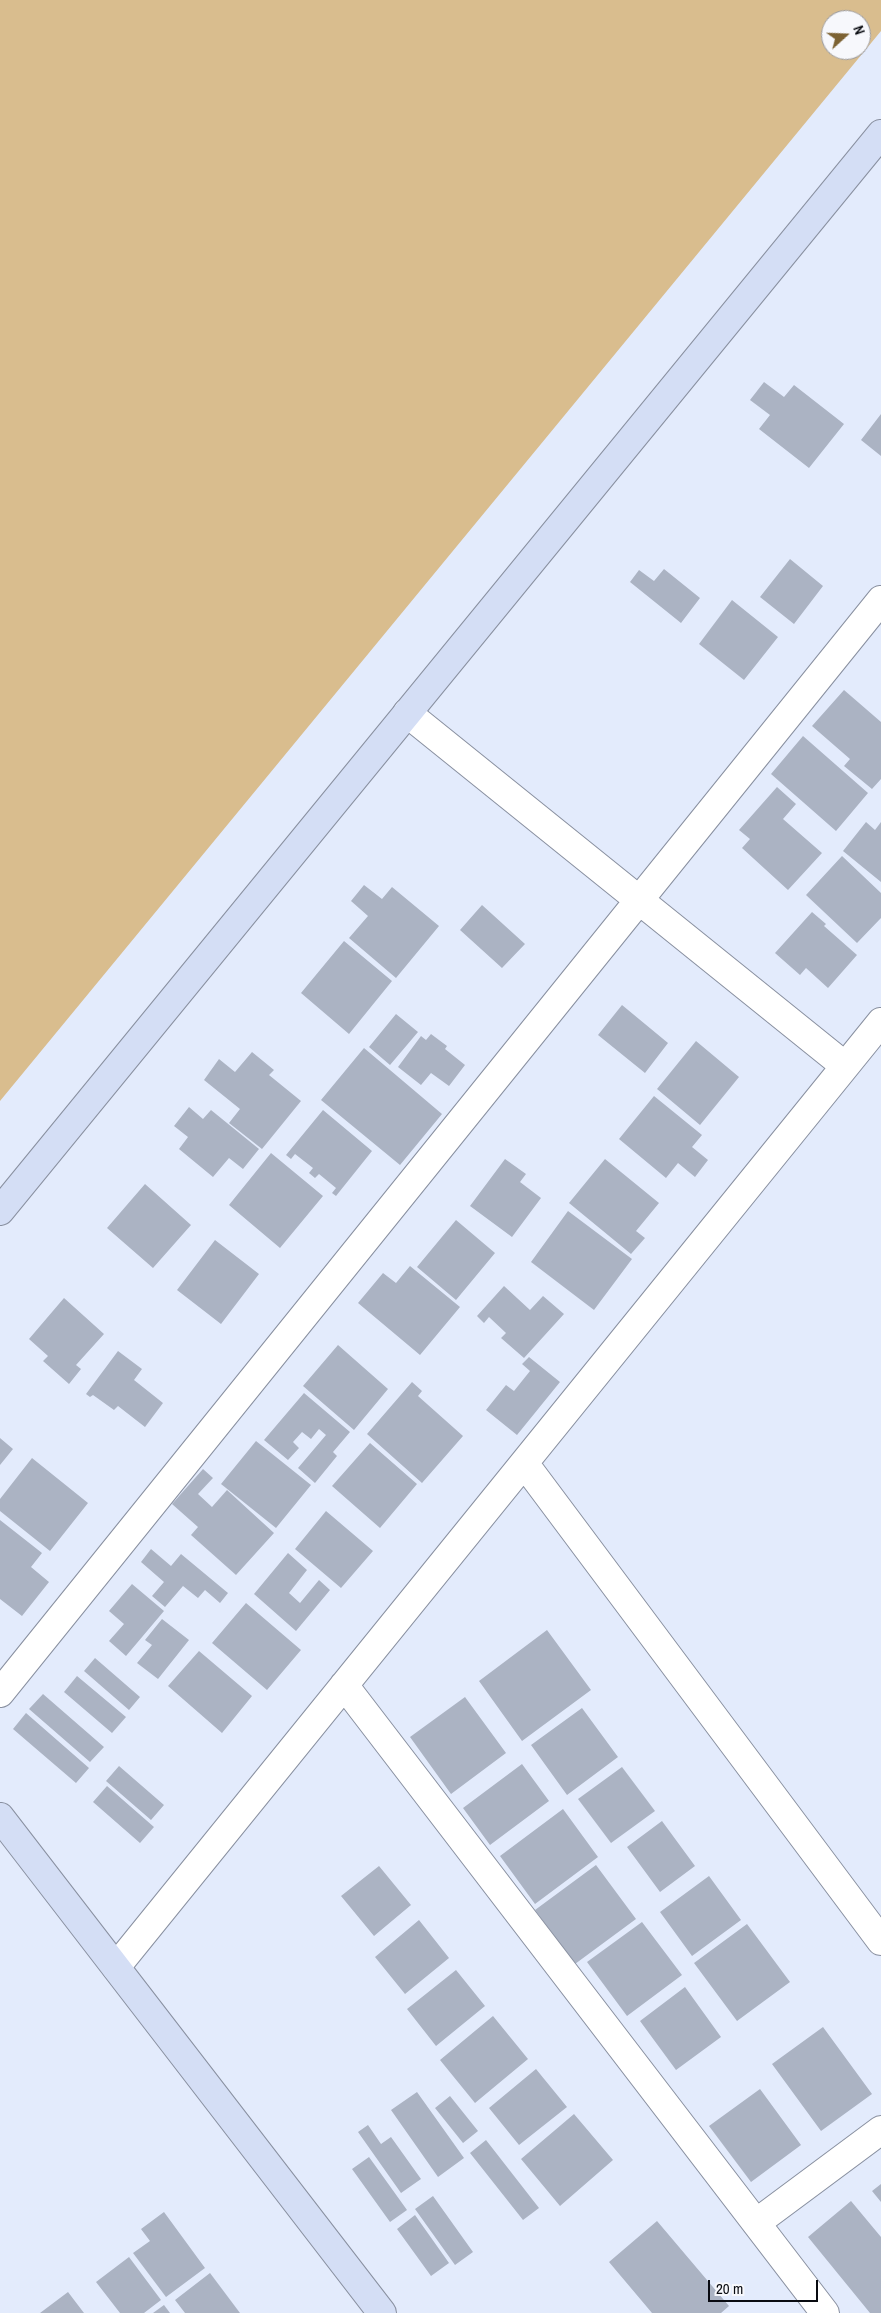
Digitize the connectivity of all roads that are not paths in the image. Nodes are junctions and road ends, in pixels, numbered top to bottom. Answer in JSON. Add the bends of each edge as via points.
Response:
{"nodes":[{"id":1,"x":881,"y":134,"type":"edge"},
{"id":2,"x":881,"y":600,"type":"edge"},
{"id":3,"x":407,"y":713,"type":"junction"},
{"id":4,"x":639,"y":900,"type":"junction"},
{"id":5,"x":881,"y":1022,"type":"edge"},
{"id":6,"x":845,"y":1066,"type":"junction"},
{"id":7,"x":0,"y":1211,"type":"edge"},
{"id":8,"x":524,"y":1463,"type":"junction"},
{"id":9,"x":344,"y":1685,"type":"junction"},
{"id":10,"x":0,"y":1694,"type":"edge"},
{"id":11,"x":0,"y":1817,"type":"edge"},
{"id":12,"x":881,"y":1941,"type":"edge"},
{"id":13,"x":116,"y":1967,"type":"junction"},
{"id":14,"x":881,"y":2130,"type":"edge"},
{"id":15,"x":756,"y":2222,"type":"junction"},
{"id":16,"x":376,"y":2311,"type":"edge"},
{"id":17,"x":825,"y":2313,"type":"edge"}],
"edges":[{"from":1,"to":3,"type":"street"},
{"from":2,"to":4,"type":"street"},
{"from":3,"to":4,"type":"street"},
{"from":3,"to":7,"type":"street"},
{"from":4,"to":6,"type":"street"},
{"from":4,"to":10,"type":"street"},
{"from":5,"to":6,"type":"street"},
{"from":6,"to":8,"type":"street"},
{"from":8,"to":9,"type":"street"},
{"from":8,"to":12,"type":"street"},
{"from":9,"to":13,"type":"street"},
{"from":9,"to":15,"type":"street"},
{"from":11,"to":13,"type":"street"},
{"from":13,"to":16,"type":"street"},
{"from":14,"to":15,"type":"street"},
{"from":15,"to":17,"type":"street"}]}
